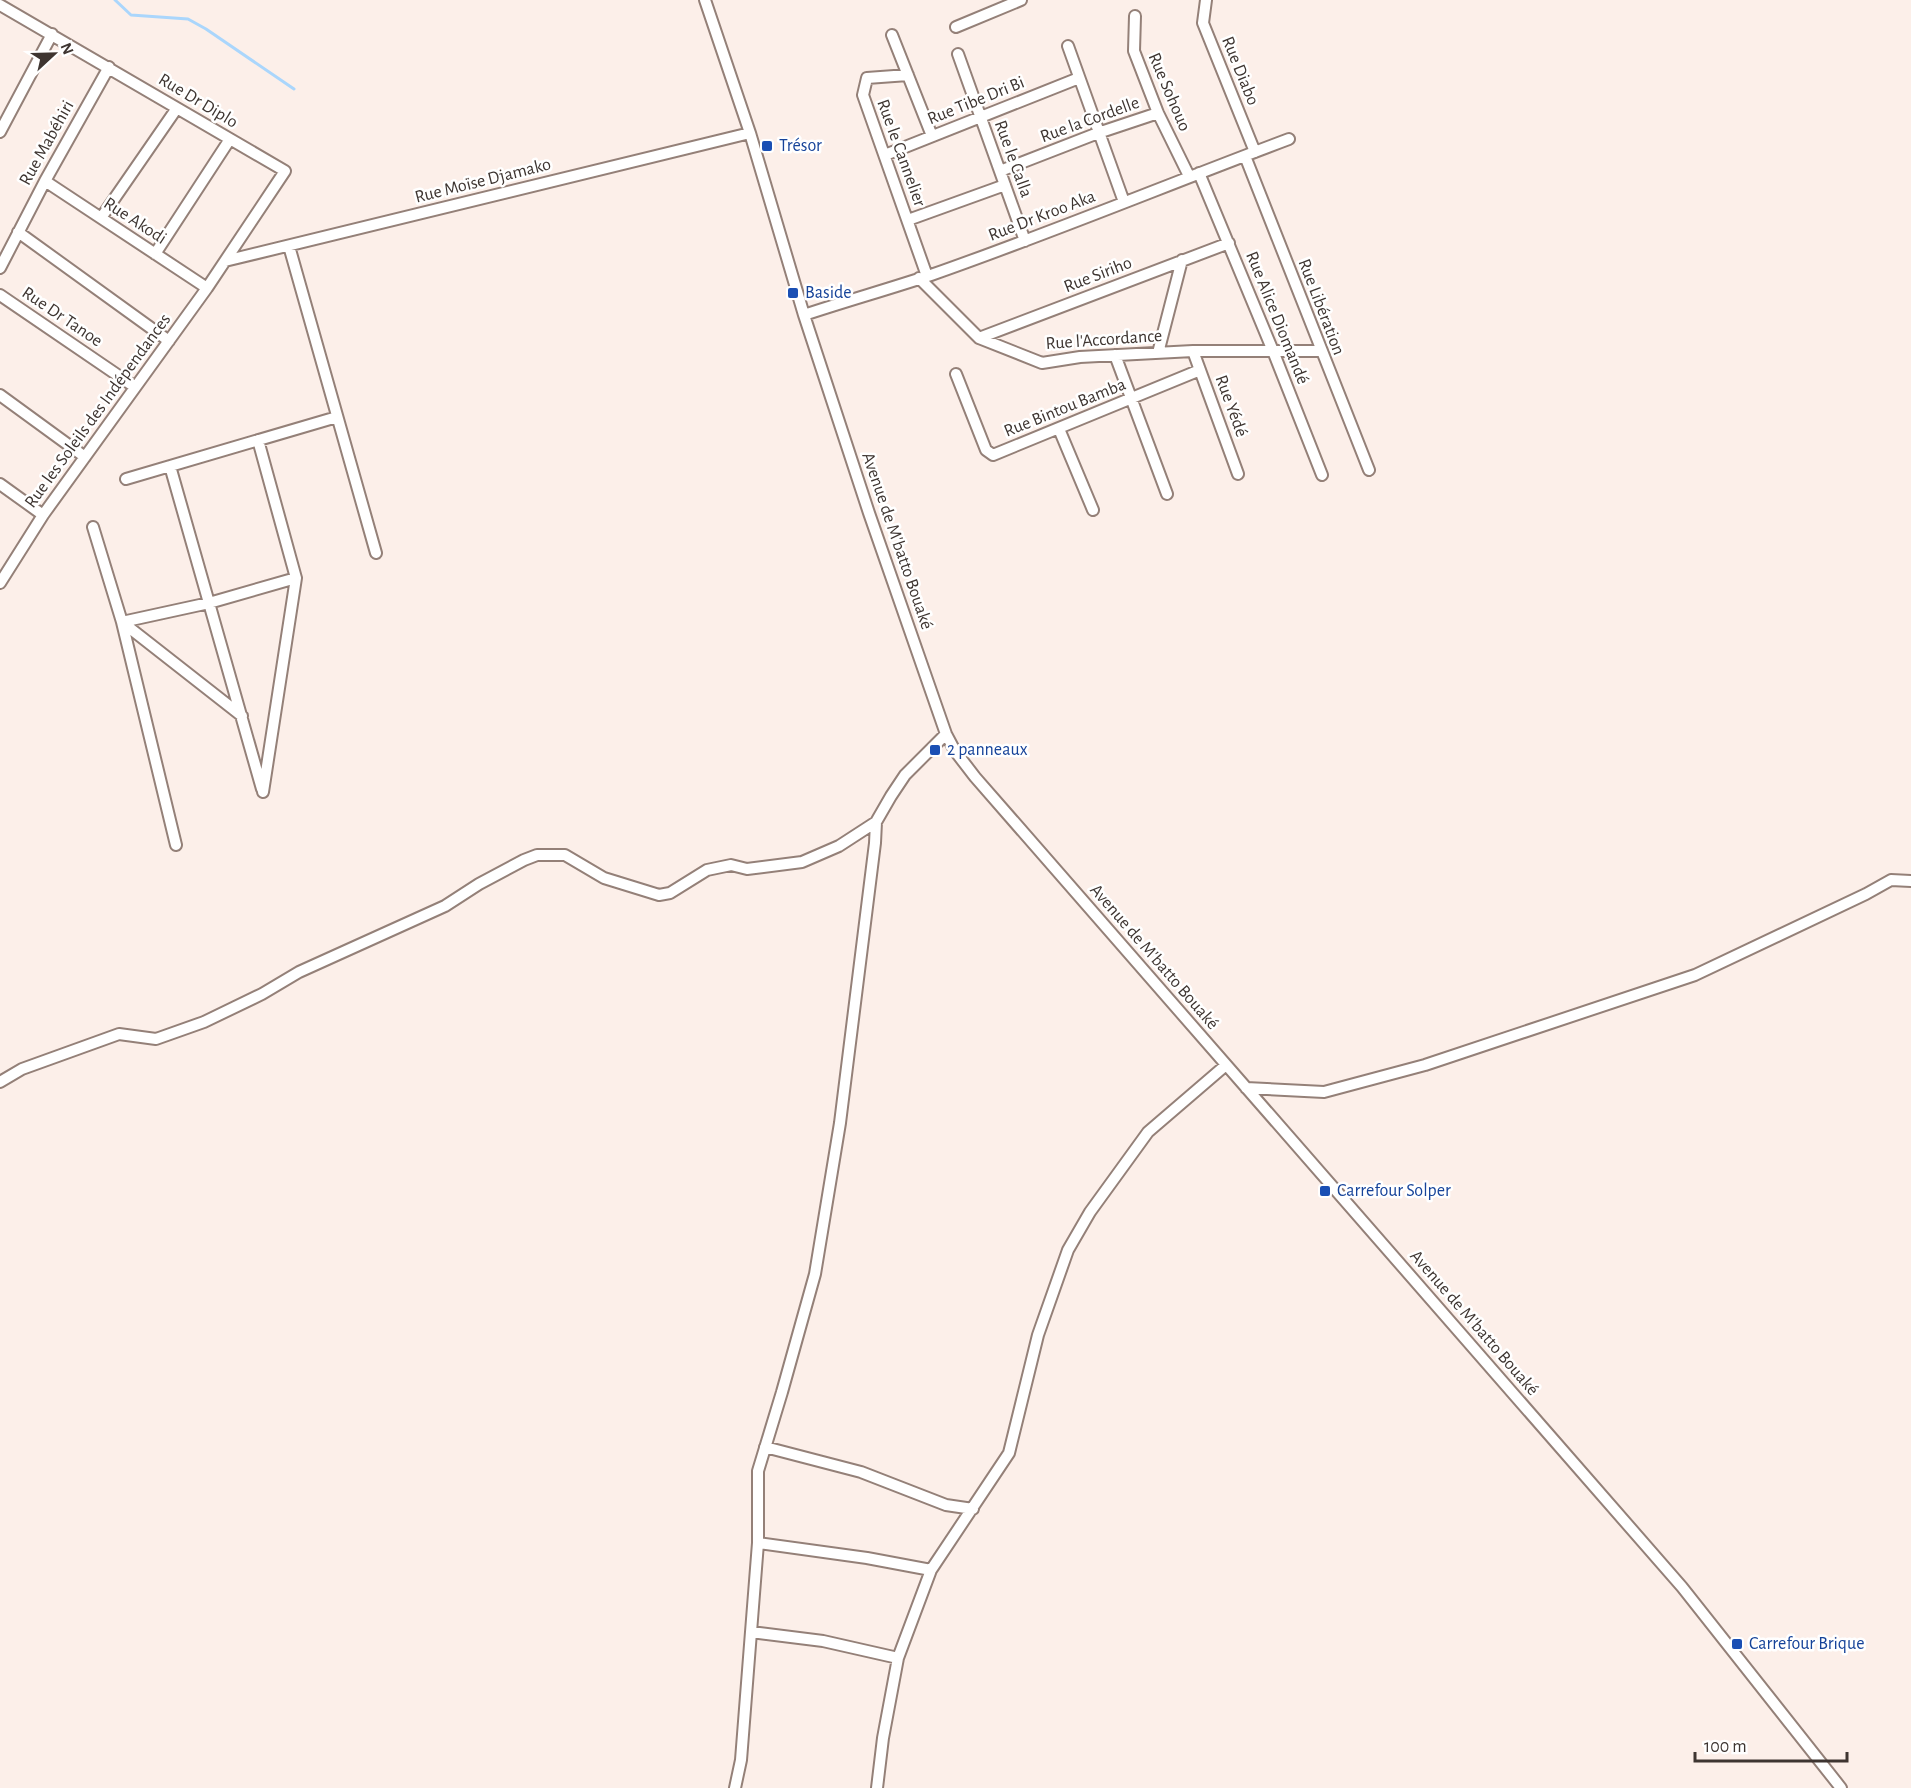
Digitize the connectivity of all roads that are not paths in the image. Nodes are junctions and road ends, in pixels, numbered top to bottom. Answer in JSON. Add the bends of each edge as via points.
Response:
{"nodes":[{"id":1,"x":705,"y":0,"type":"edge"},
{"id":2,"x":1021,"y":0,"type":"edge"},
{"id":3,"x":1206,"y":0,"type":"edge"},
{"id":4,"x":0,"y":5,"type":"edge"},
{"id":5,"x":1135,"y":16,"type":"dead end"},
{"id":6,"x":956,"y":27,"type":"dead end"},
{"id":7,"x":52,"y":34,"type":"junction"},
{"id":8,"x":892,"y":35,"type":"dead end"},
{"id":9,"x":1068,"y":46,"type":"dead end"},
{"id":10,"x":958,"y":54,"type":"dead end"},
{"id":11,"x":109,"y":67,"type":"junction"},
{"id":12,"x":908,"y":75,"type":"junction"},
{"id":13,"x":1079,"y":78,"type":"junction"},
{"id":14,"x":177,"y":108,"type":"junction"},
{"id":15,"x":1158,"y":113,"type":"junction"},
{"id":16,"x":981,"y":117,"type":"junction"},
{"id":17,"x":0,"y":132,"type":"edge"},
{"id":18,"x":750,"y":133,"type":"junction"},
{"id":19,"x":1098,"y":133,"type":"junction"},
{"id":20,"x":932,"y":136,"type":"junction"},
{"id":21,"x":230,"y":139,"type":"junction"},
{"id":22,"x":1289,"y":140,"type":"dead end"},
{"id":23,"x":885,"y":154,"type":"junction"},
{"id":24,"x":1250,"y":154,"type":"junction"},
{"id":25,"x":1000,"y":171,"type":"junction"},
{"id":26,"x":1194,"y":175,"type":"junction"},
{"id":27,"x":45,"y":181,"type":"junction"},
{"id":28,"x":1005,"y":185,"type":"junction"},
{"id":29,"x":1124,"y":202,"type":"junction"},
{"id":30,"x":101,"y":218,"type":"junction"},
{"id":31,"x":908,"y":220,"type":"junction"},
{"id":32,"x":18,"y":232,"type":"junction"},
{"id":33,"x":1025,"y":241,"type":"junction"},
{"id":34,"x":1229,"y":243,"type":"junction"},
{"id":35,"x":289,"y":246,"type":"junction"},
{"id":36,"x":155,"y":254,"type":"junction"},
{"id":37,"x":1182,"y":260,"type":"junction"},
{"id":38,"x":225,"y":261,"type":"junction"},
{"id":39,"x":0,"y":268,"type":"edge"},
{"id":40,"x":923,"y":277,"type":"junction"},
{"id":41,"x":207,"y":288,"type":"junction"},
{"id":42,"x":0,"y":295,"type":"edge"},
{"id":43,"x":804,"y":315,"type":"junction"},
{"id":44,"x":979,"y":338,"type":"junction"},
{"id":45,"x":169,"y":341,"type":"junction"},
{"id":46,"x":1192,"y":351,"type":"junction"},
{"id":47,"x":1273,"y":351,"type":"junction"},
{"id":48,"x":1321,"y":351,"type":"junction"},
{"id":49,"x":1158,"y":352,"type":"junction"},
{"id":50,"x":1115,"y":355,"type":"junction"},
{"id":51,"x":1200,"y":370,"type":"junction"},
{"id":52,"x":956,"y":374,"type":"dead end"},
{"id":53,"x":135,"y":387,"type":"junction"},
{"id":54,"x":0,"y":395,"type":"edge"},
{"id":55,"x":1132,"y":399,"type":"junction"},
{"id":56,"x":337,"y":417,"type":"junction"},
{"id":57,"x":1059,"y":429,"type":"junction"},
{"id":58,"x":258,"y":440,"type":"junction"},
{"id":59,"x":85,"y":457,"type":"junction"},
{"id":60,"x":170,"y":466,"type":"junction"},
{"id":61,"x":1369,"y":470,"type":"dead end"},
{"id":62,"x":1238,"y":474,"type":"dead end"},
{"id":63,"x":1322,"y":476,"type":"dead end"},
{"id":64,"x":126,"y":479,"type":"dead end"},
{"id":65,"x":0,"y":484,"type":"edge"},
{"id":66,"x":1167,"y":494,"type":"dead end"},
{"id":67,"x":1093,"y":510,"type":"dead end"},
{"id":68,"x":43,"y":515,"type":"junction"},
{"id":69,"x":93,"y":527,"type":"dead end"},
{"id":70,"x":376,"y":553,"type":"dead end"},
{"id":71,"x":1,"y":576,"type":"edge"},
{"id":72,"x":296,"y":578,"type":"junction"},
{"id":73,"x":209,"y":603,"type":"junction"},
{"id":74,"x":122,"y":622,"type":"junction"},
{"id":75,"x":242,"y":716,"type":"junction"},
{"id":76,"x":946,"y":734,"type":"junction"},
{"id":77,"x":876,"y":822,"type":"junction"},
{"id":78,"x":176,"y":845,"type":"dead end"},
{"id":79,"x":1911,"y":881,"type":"edge"},
{"id":80,"x":1226,"y":1065,"type":"junction"},
{"id":81,"x":0,"y":1082,"type":"edge"},
{"id":82,"x":1246,"y":1088,"type":"junction"},
{"id":83,"x":765,"y":1447,"type":"junction"},
{"id":84,"x":973,"y":1509,"type":"junction"},
{"id":85,"x":758,"y":1543,"type":"junction"},
{"id":86,"x":931,"y":1570,"type":"junction"},
{"id":87,"x":751,"y":1632,"type":"junction"},
{"id":88,"x":898,"y":1658,"type":"junction"},
{"id":89,"x":735,"y":1788,"type":"edge"},
{"id":90,"x":877,"y":1788,"type":"edge"},
{"id":91,"x":1841,"y":1788,"type":"edge"}],
"edges":[{"from":1,"to":18,"type":"street","name":"Avenue de M'batto Bouaké"},
{"from":2,"to":6,"type":"street"},
{"from":3,"to":24,"type":"street","name":"Rue Diabo","via":[[1203,23]]},
{"from":4,"to":7,"type":"street","name":"Rue Dr Diplo"},
{"from":5,"to":15,"type":"street","name":"Rue Sohouo","via":[[1134,51]]},
{"from":7,"to":11,"type":"street","name":"Rue Dr Diplo"},
{"from":7,"to":17,"type":"street"},
{"from":8,"to":12,"type":"street"},
{"from":9,"to":13,"type":"street"},
{"from":10,"to":16,"type":"street","name":"Rue le Calla"},
{"from":11,"to":14,"type":"street","name":"Rue Dr Diplo"},
{"from":11,"to":27,"type":"street","name":"Rue Mabéhiri"},
{"from":12,"to":20,"type":"street"},
{"from":12,"to":23,"type":"street","name":"Rue le Cannelier","via":[[867,78],[864,96]]},
{"from":13,"to":16,"type":"street","name":"Rue Tibe Dri Bi"},
{"from":13,"to":19,"type":"street"},
{"from":14,"to":21,"type":"street","name":"Rue Dr Diplo"},
{"from":14,"to":30,"type":"street"},
{"from":15,"to":19,"type":"street","name":"Rue la Cordelle"},
{"from":15,"to":26,"type":"street","name":"Rue Sohouo"},
{"from":16,"to":20,"type":"street","name":"Rue Tibe Dri Bi"},
{"from":16,"to":25,"type":"street","name":"Rue le Calla"},
{"from":18,"to":35,"type":"street","name":"Rue Moïse Djamako"},
{"from":18,"to":43,"type":"street","name":"Avenue de M'batto Bouaké"},
{"from":19,"to":25,"type":"street","name":"Rue la Cordelle"},
{"from":19,"to":29,"type":"street"},
{"from":20,"to":23,"type":"street","name":"Rue Tibe Dri Bi"},
{"from":21,"to":36,"type":"street"},
{"from":21,"to":38,"type":"street","name":"Rue Dr Diplo","via":[[285,171]]},
{"from":22,"to":24,"type":"street","name":"Rue Dr Kroo Aka"},
{"from":23,"to":31,"type":"street","name":"Rue le Cannelier"},
{"from":24,"to":26,"type":"street","name":"Rue Dr Kroo Aka"},
{"from":24,"to":48,"type":"street","name":"Rue Libération"},
{"from":25,"to":28,"type":"street","name":"Rue le Calla"},
{"from":26,"to":29,"type":"street","name":"Rue Dr Kroo Aka"},
{"from":26,"to":34,"type":"street","name":"Rue Alice Diomandé"},
{"from":27,"to":30,"type":"street","name":"Rue Akodi"},
{"from":27,"to":32,"type":"street","name":"Rue Mabéhiri"},
{"from":28,"to":31,"type":"street"},
{"from":28,"to":33,"type":"street","name":"Rue le Calla"},
{"from":29,"to":33,"type":"street","name":"Rue Dr Kroo Aka"},
{"from":30,"to":36,"type":"street","name":"Rue Akodi"},
{"from":31,"to":40,"type":"street","name":"Rue le Cannelier"},
{"from":32,"to":39,"type":"street","name":"Rue Mabéhiri"},
{"from":32,"to":45,"type":"street"},
{"from":33,"to":40,"type":"street","name":"Rue Dr Kroo Aka"},
{"from":34,"to":37,"type":"street","name":"Rue Siriho"},
{"from":34,"to":47,"type":"street","name":"Rue Alice Diomandé"},
{"from":35,"to":38,"type":"street","name":"Rue Moïse Djamako"},
{"from":35,"to":56,"type":"street"},
{"from":36,"to":41,"type":"street","name":"Rue Akodi"},
{"from":37,"to":44,"type":"street","name":"Rue Siriho"},
{"from":37,"to":49,"type":"street"},
{"from":38,"to":41,"type":"street","name":"Rue les Soleils des Indépendances"},
{"from":40,"to":43,"type":"street","name":"Rue Dr Kroo Aka"},
{"from":40,"to":44,"type":"street","name":"Rue l'Accordance"},
{"from":41,"to":45,"type":"street","name":"Rue les Soleils des Indépendances"},
{"from":42,"to":53,"type":"street","name":"Rue Dr Tanoe"},
{"from":43,"to":76,"type":"street","name":"Avenue de M'batto Bouaké"},
{"from":44,"to":50,"type":"street","name":"Rue l'Accordance","via":[[1042,363]]},
{"from":45,"to":53,"type":"street","name":"Rue les Soleils des Indépendances"},
{"from":46,"to":47,"type":"street","name":"Rue l'Accordance"},
{"from":46,"to":49,"type":"street","name":"Rue l'Accordance"},
{"from":46,"to":51,"type":"street","name":"Rue Yédé"},
{"from":47,"to":48,"type":"street","name":"Rue l'Accordance"},
{"from":47,"to":63,"type":"street","name":"Rue Alice Diomandé"},
{"from":48,"to":61,"type":"street","name":"Rue Libération"},
{"from":49,"to":50,"type":"street","name":"Rue l'Accordance"},
{"from":50,"to":55,"type":"street"},
{"from":51,"to":55,"type":"street","name":"Rue Bintou Bamba"},
{"from":51,"to":62,"type":"street","name":"Rue Yédé"},
{"from":52,"to":57,"type":"street","name":"Rue Bintou Bamba","via":[[986,450],[993,456]]},
{"from":53,"to":59,"type":"street","name":"Rue les Soleils des Indépendances"},
{"from":54,"to":59,"type":"street"},
{"from":55,"to":57,"type":"street","name":"Rue Bintou Bamba"},
{"from":55,"to":66,"type":"street"},
{"from":56,"to":58,"type":"street"},
{"from":56,"to":70,"type":"street"},
{"from":57,"to":67,"type":"street"},
{"from":58,"to":60,"type":"street"},
{"from":58,"to":72,"type":"street"},
{"from":59,"to":68,"type":"street","name":"Rue les Soleils des Indépendances"},
{"from":60,"to":64,"type":"street"},
{"from":60,"to":73,"type":"street"},
{"from":65,"to":68,"type":"street"},
{"from":68,"to":71,"type":"street","name":"Rue les Soleils des Indépendances"},
{"from":69,"to":74,"type":"street"},
{"from":72,"to":73,"type":"street"},
{"from":72,"to":75,"type":"street","via":[[262,792]]},
{"from":73,"to":74,"type":"street"},
{"from":73,"to":75,"type":"street"},
{"from":74,"to":75,"type":"street"},
{"from":74,"to":78,"type":"street"},
{"from":76,"to":77,"type":"street","via":[[905,775]]},
{"from":76,"to":80,"type":"street","name":"Avenue de M'batto Bouaké","via":[[975,777]]},
{"from":77,"to":81,"type":"street","via":[[838,846],[802,862],[707,870],[670,893],[659,895],[604,878],[565,855],[537,855],[445,906],[299,972],[204,1022],[156,1039],[119,1034],[22,1069]]},
{"from":77,"to":83,"type":"street","via":[[840,1123],[815,1274]]},
{"from":79,"to":82,"type":"street","via":[[1892,880],[1695,975],[1425,1065],[1324,1092]]},
{"from":80,"to":82,"type":"street","name":"Avenue de M'batto Bouaké"},
{"from":80,"to":84,"type":"street","via":[[1148,1132],[1090,1212],[1068,1250],[1038,1335],[1009,1453]]},
{"from":82,"to":91,"type":"street","name":"Avenue de M'batto Bouaké","via":[[1682,1587]]},
{"from":83,"to":84,"type":"street","via":[[861,1472],[946,1505]]},
{"from":83,"to":85,"type":"street","via":[[758,1471]]},
{"from":84,"to":86,"type":"street"},
{"from":85,"to":86,"type":"street"},
{"from":85,"to":87,"type":"street"},
{"from":86,"to":88,"type":"street"},
{"from":87,"to":88,"type":"street","via":[[823,1641]]},
{"from":87,"to":89,"type":"street","via":[[741,1760]]},
{"from":88,"to":90,"type":"street"}]}
